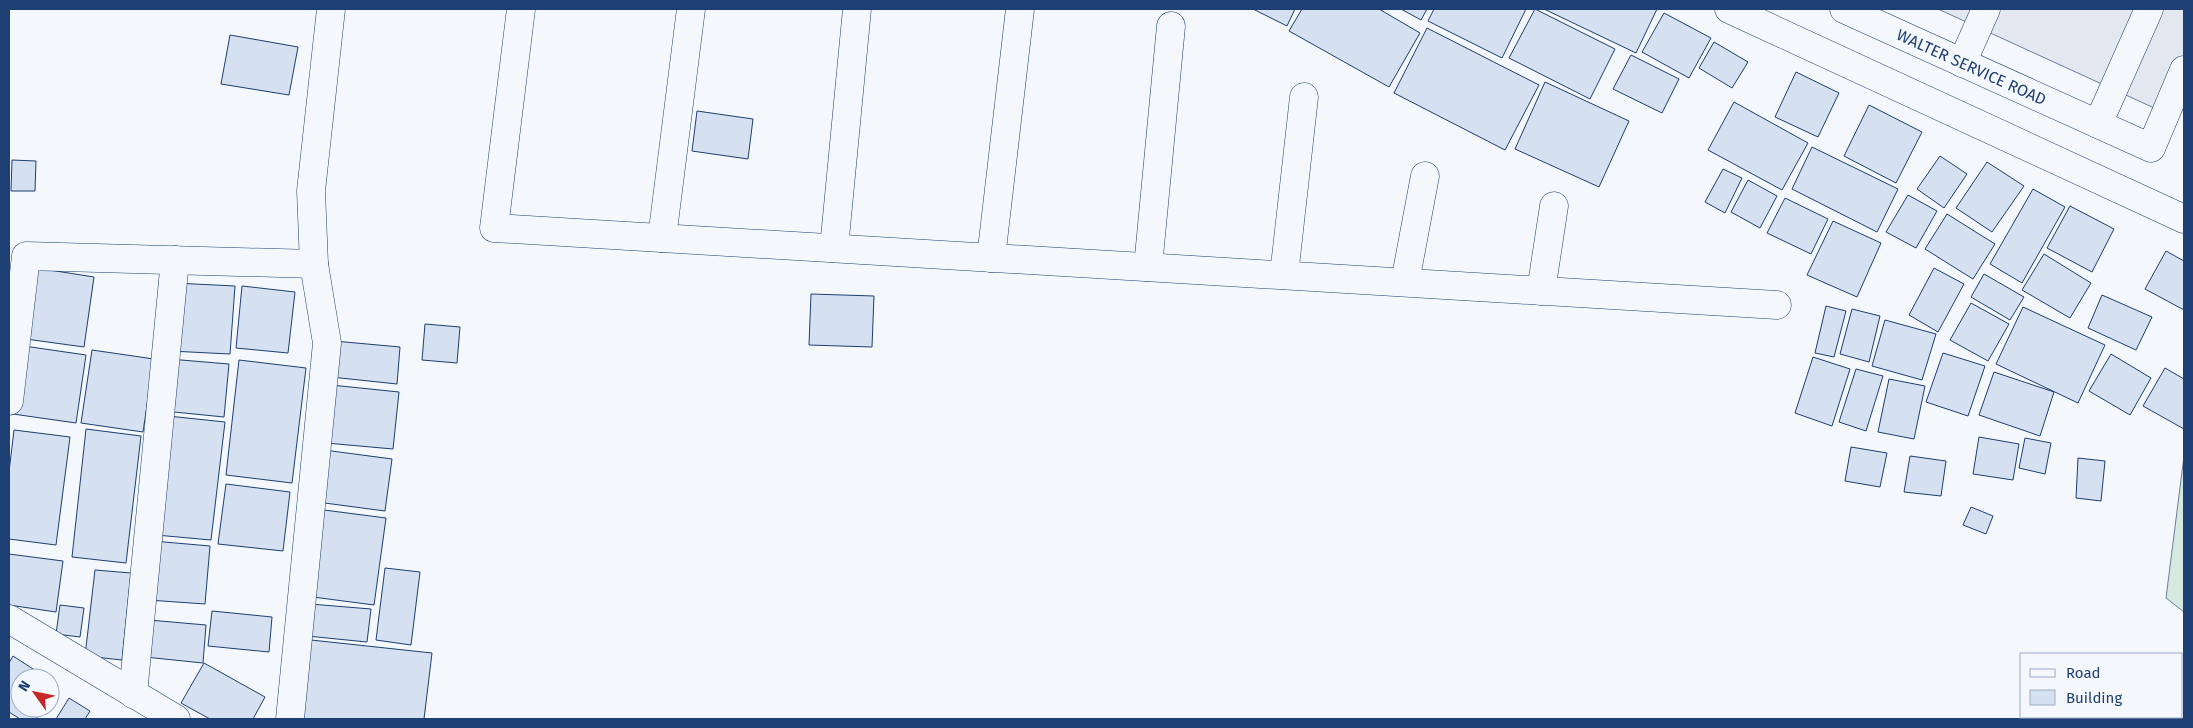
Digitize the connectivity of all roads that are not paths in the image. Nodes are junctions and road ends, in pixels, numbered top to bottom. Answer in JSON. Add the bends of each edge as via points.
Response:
{"nodes":[{"id":1,"x":332,"y":9,"type":"edge"},
{"id":2,"x":520,"y":9,"type":"edge"},
{"id":3,"x":691,"y":9,"type":"edge"},
{"id":4,"x":857,"y":9,"type":"edge"},
{"id":5,"x":1020,"y":9,"type":"edge"},
{"id":6,"x":1729,"y":9,"type":"edge"},
{"id":7,"x":1844,"y":9,"type":"edge"},
{"id":8,"x":1986,"y":9,"type":"edge"},
{"id":9,"x":2149,"y":9,"type":"edge"},
{"id":10,"x":1171,"y":26,"type":"dead end"},
{"id":11,"x":1962,"y":63,"type":"junction"},
{"id":12,"x":2184,"y":70,"type":"edge"},
{"id":13,"x":1304,"y":97,"type":"dead end"},
{"id":14,"x":2098,"y":124,"type":"junction"},
{"id":15,"x":1425,"y":176,"type":"dead end"},
{"id":16,"x":1554,"y":206,"type":"dead end"},
{"id":17,"x":2184,"y":219,"type":"edge"},
{"id":18,"x":662,"y":238,"type":"junction"},
{"id":19,"x":834,"y":248,"type":"junction"},
{"id":20,"x":991,"y":258,"type":"junction"},
{"id":21,"x":175,"y":260,"type":"junction"},
{"id":22,"x":314,"y":264,"type":"junction"},
{"id":23,"x":1148,"y":267,"type":"junction"},
{"id":24,"x":1284,"y":275,"type":"junction"},
{"id":25,"x":1405,"y":282,"type":"junction"},
{"id":26,"x":1541,"y":291,"type":"junction"},
{"id":27,"x":1777,"y":304,"type":"dead end"},
{"id":28,"x":9,"y":401,"type":"edge"},
{"id":29,"x":9,"y":619,"type":"edge"},
{"id":30,"x":133,"y":694,"type":"junction"},
{"id":31,"x":176,"y":719,"type":"edge"},
{"id":32,"x":290,"y":719,"type":"edge"}],
"edges":[{"from":1,"to":22,"type":"street","via":[[310,191]]},
{"from":2,"to":18,"type":"street","via":[[494,228]]},
{"from":3,"to":18,"type":"street"},
{"from":4,"to":19,"type":"street"},
{"from":5,"to":20,"type":"street"},
{"from":6,"to":17,"type":"street"},
{"from":7,"to":11,"type":"street","name":"WALTER SERVICE ROAD"},
{"from":8,"to":11,"type":"street"},
{"from":9,"to":14,"type":"street"},
{"from":10,"to":23,"type":"street"},
{"from":11,"to":14,"type":"street","name":"WALTER SERVICE ROAD"},
{"from":12,"to":14,"type":"street","name":"WALTER SERVICE ROAD","via":[[2151,148]]},
{"from":13,"to":24,"type":"street"},
{"from":15,"to":25,"type":"street"},
{"from":16,"to":26,"type":"street"},
{"from":18,"to":19,"type":"street"},
{"from":19,"to":20,"type":"street"},
{"from":20,"to":23,"type":"street"},
{"from":21,"to":22,"type":"street"},
{"from":21,"to":28,"type":"street","via":[[26,256]]},
{"from":21,"to":30,"type":"street"},
{"from":22,"to":32,"type":"street","via":[[327,343]]},
{"from":23,"to":24,"type":"street"},
{"from":24,"to":25,"type":"street"},
{"from":25,"to":26,"type":"street"},
{"from":26,"to":27,"type":"street"},
{"from":29,"to":30,"type":"street"},
{"from":30,"to":31,"type":"street"}]}
